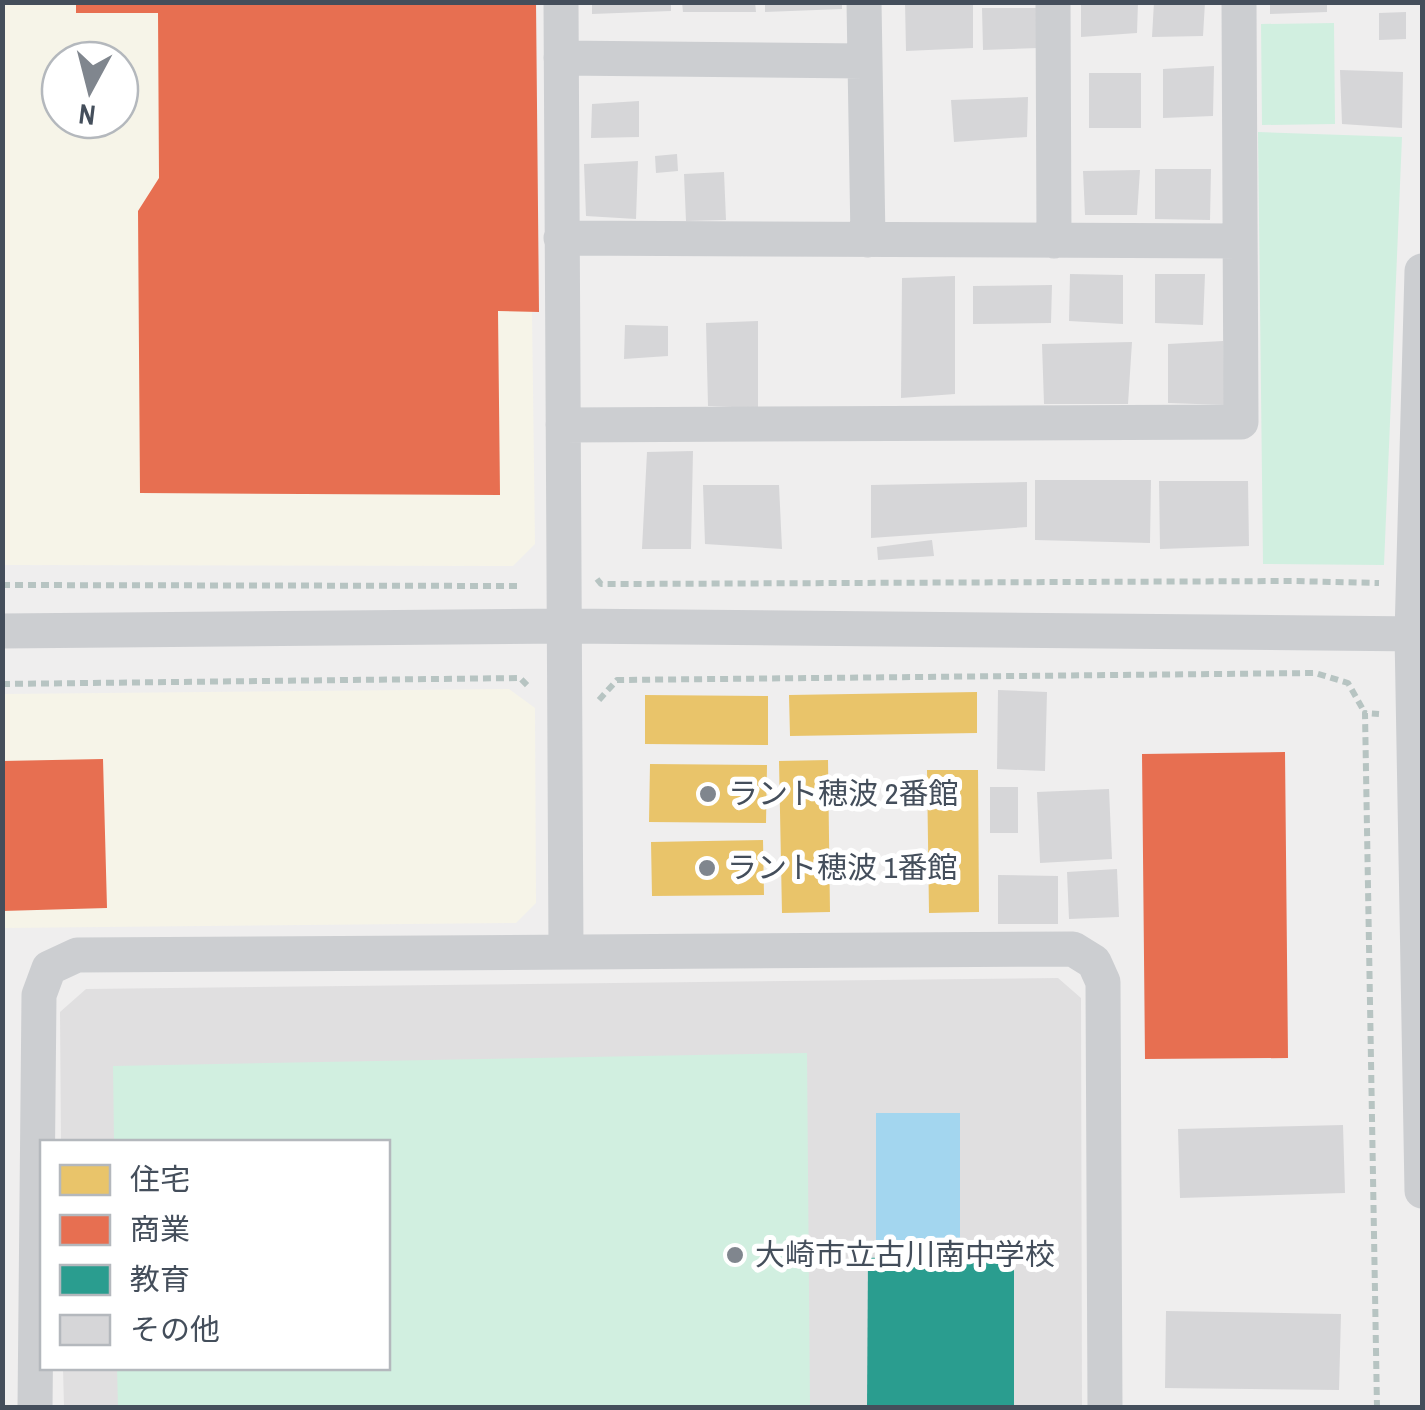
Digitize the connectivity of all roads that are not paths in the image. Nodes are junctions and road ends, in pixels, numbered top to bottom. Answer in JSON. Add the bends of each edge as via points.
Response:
{"nodes":[{"id":1,"x":561,"y":2,"type":"edge"},
{"id":2,"x":864,"y":2,"type":"edge"},
{"id":3,"x":1052,"y":2,"type":"edge"},
{"id":4,"x":1238,"y":2,"type":"edge"},
{"id":5,"x":561,"y":58,"type":"junction"},
{"id":6,"x":864,"y":62,"type":"junction"},
{"id":7,"x":561,"y":238,"type":"junction"},
{"id":8,"x":868,"y":240,"type":"junction"},
{"id":9,"x":1054,"y":240,"type":"junction"},
{"id":10,"x":1240,"y":241,"type":"junction"},
{"id":11,"x":1422,"y":271,"type":"edge"},
{"id":12,"x":563,"y":425,"type":"junction"},
{"id":13,"x":566,"y":626,"type":"junction"},
{"id":14,"x":2,"y":631,"type":"edge"},
{"id":15,"x":1417,"y":634,"type":"edge"},
{"id":16,"x":566,"y":951,"type":"junction"},
{"id":17,"x":1422,"y":1191,"type":"edge"},
{"id":18,"x":24,"y":1395,"type":"edge"},
{"id":19,"x":1105,"y":1408,"type":"edge"}],
"edges":[{"from":1,"to":5,"type":"street"},
{"from":2,"to":6,"type":"street"},
{"from":3,"to":9,"type":"street"},
{"from":4,"to":10,"type":"street"},
{"from":5,"to":6,"type":"street"},
{"from":5,"to":7,"type":"street"},
{"from":6,"to":8,"type":"street"},
{"from":7,"to":8,"type":"street"},
{"from":7,"to":12,"type":"street"},
{"from":8,"to":9,"type":"street"},
{"from":9,"to":10,"type":"street"},
{"from":10,"to":12,"type":"street","via":[[1241,422]]},
{"from":11,"to":15,"type":"street"},
{"from":12,"to":13,"type":"street"},
{"from":13,"to":14,"type":"street"},
{"from":13,"to":15,"type":"street"},
{"from":13,"to":16,"type":"street"},
{"from":15,"to":17,"type":"street"},
{"from":16,"to":18,"type":"street","via":[[77,955],[49,968],[39,995]]},
{"from":16,"to":19,"type":"street","via":[[1074,949],[1094,962],[1103,982]]}]}
